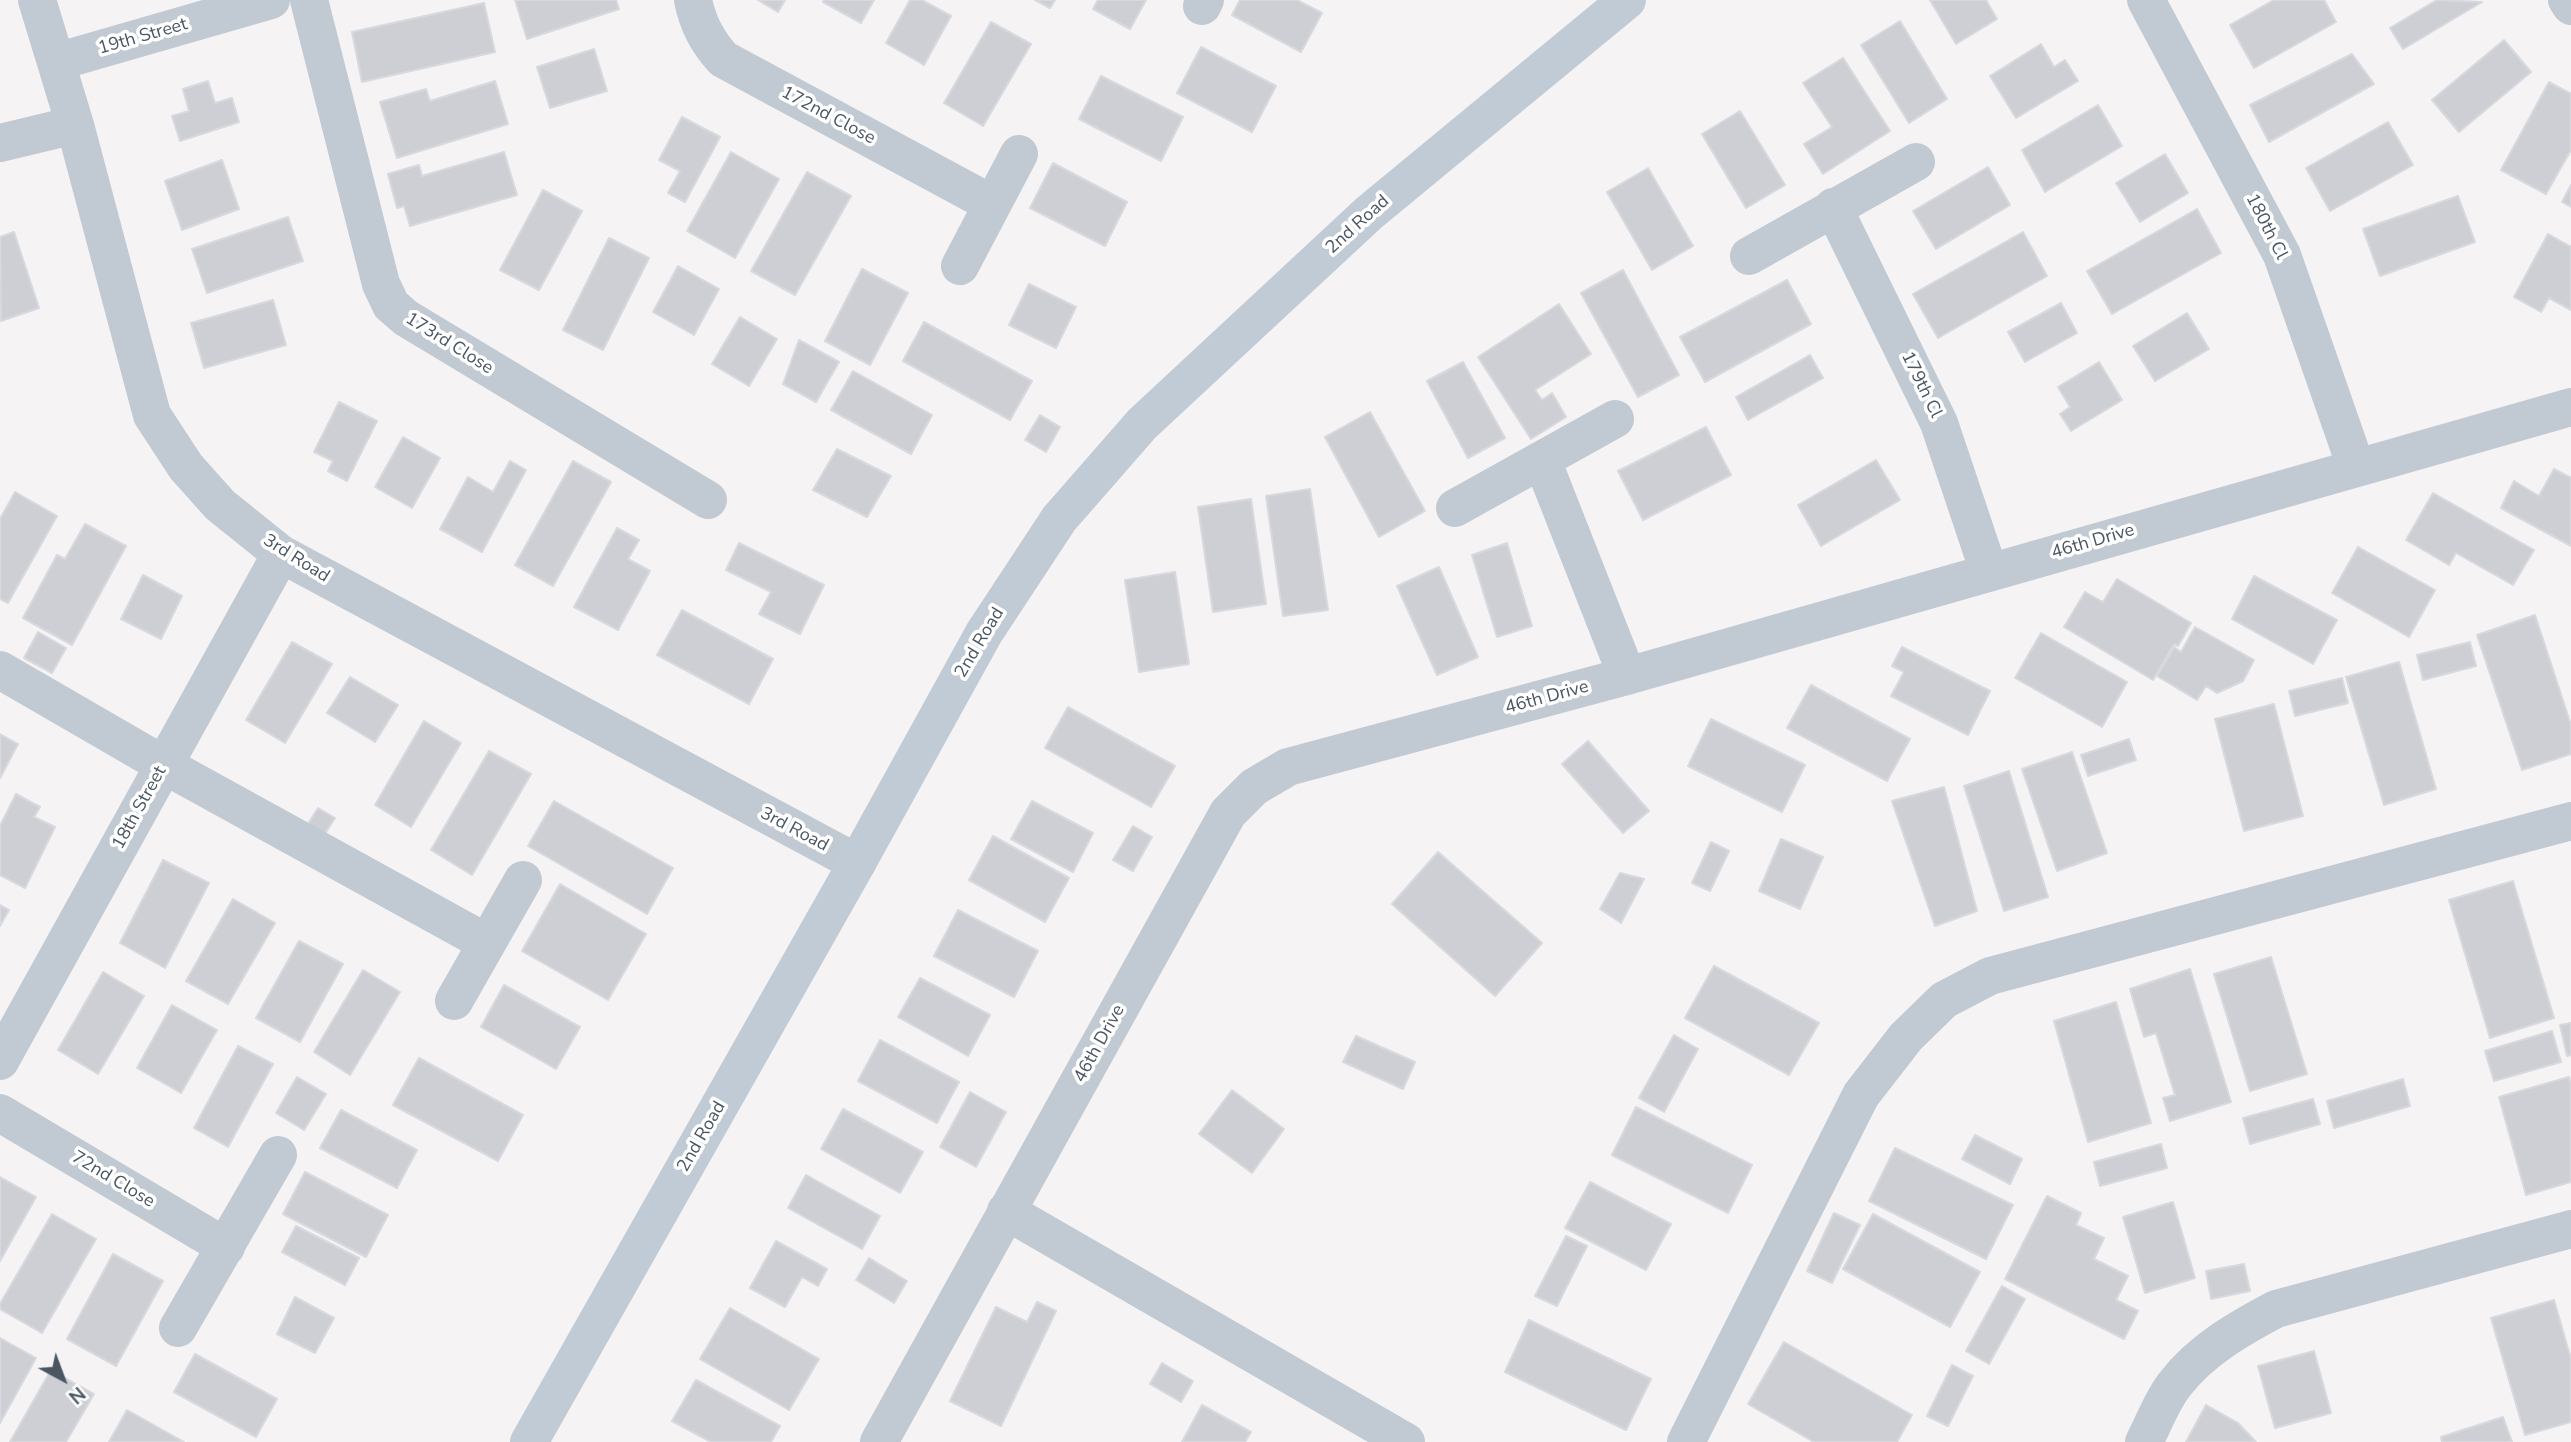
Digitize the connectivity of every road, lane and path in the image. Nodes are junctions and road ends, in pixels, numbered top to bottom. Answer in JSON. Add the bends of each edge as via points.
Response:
{"nodes":[{"id":1,"x":37,"y":0,"type":"edge"},
{"id":2,"x":271,"y":0,"type":"edge"},
{"id":3,"x":309,"y":0,"type":"edge"},
{"id":4,"x":693,"y":0,"type":"edge"},
{"id":5,"x":1627,"y":0,"type":"edge"},
{"id":6,"x":2147,"y":0,"type":"edge"},
{"id":7,"x":2567,"y":0,"type":"edge"},
{"id":8,"x":2571,"y":6,"type":"edge"},
{"id":9,"x":56,"y":62,"type":"junction"},
{"id":10,"x":75,"y":125,"type":"junction"},
{"id":11,"x":0,"y":143,"type":"edge"},
{"id":12,"x":1019,"y":154,"type":"dead end"},
{"id":13,"x":1916,"y":162,"type":"dead end"},
{"id":14,"x":992,"y":204,"type":"junction"},
{"id":15,"x":1833,"y":207,"type":"junction"},
{"id":16,"x":1749,"y":256,"type":"dead end"},
{"id":17,"x":960,"y":266,"type":"dead end"},
{"id":18,"x":2571,"y":407,"type":"edge"},
{"id":19,"x":1615,"y":419,"type":"dead end"},
{"id":20,"x":1542,"y":460,"type":"junction"},
{"id":21,"x":2356,"y":467,"type":"junction"},
{"id":22,"x":708,"y":500,"type":"dead end"},
{"id":23,"x":1455,"y":508,"type":"dead end"},
{"id":24,"x":281,"y":554,"type":"junction"},
{"id":25,"x":1990,"y":572,"type":"junction"},
{"id":26,"x":0,"y":670,"type":"edge"},
{"id":27,"x":1627,"y":676,"type":"junction"},
{"id":28,"x":163,"y":765,"type":"junction"},
{"id":29,"x":2571,"y":821,"type":"edge"},
{"id":30,"x":857,"y":863,"type":"junction"},
{"id":31,"x":523,"y":880,"type":"dead end"},
{"id":32,"x":487,"y":943,"type":"junction"},
{"id":33,"x":454,"y":1001,"type":"dead end"},
{"id":34,"x":0,"y":1061,"type":"edge"},
{"id":35,"x":0,"y":1113,"type":"edge"},
{"id":36,"x":278,"y":1155,"type":"dead end"},
{"id":37,"x":1006,"y":1211,"type":"junction"},
{"id":38,"x":2571,"y":1229,"type":"edge"},
{"id":39,"x":226,"y":1247,"type":"junction"},
{"id":40,"x":178,"y":1328,"type":"dead end"},
{"id":41,"x":529,"y":1442,"type":"edge"},
{"id":42,"x":879,"y":1442,"type":"edge"},
{"id":43,"x":1406,"y":1442,"type":"edge"},
{"id":44,"x":1686,"y":1442,"type":"edge"},
{"id":45,"x":2144,"y":1442,"type":"edge"}],
"edges":[{"from":1,"to":9,"type":"street","name":"3rd Road"},
{"from":2,"to":9,"type":"street","name":"19th Street"},
{"from":3,"to":22,"type":"street","name":"173rd Close","via":[[381,284],[391,305]]},
{"from":4,"to":14,"type":"street","name":"172nd Close","via":[[709,43],[723,59]]},
{"from":5,"to":30,"type":"street","name":"2nd Road","via":[[1368,213],[1142,424],[1059,519],[984,633]]},
{"from":6,"to":21,"type":"street","name":"180th Cl","via":[[2282,255]]},
{"from":7,"to":8,"type":"street"},
{"from":9,"to":10,"type":"street","name":"3rd Road"},
{"from":10,"to":11,"type":"street"},
{"from":10,"to":24,"type":"street","name":"3rd Road","via":[[152,415],[186,467],[220,505]]},
{"from":12,"to":14,"type":"street"},
{"from":13,"to":15,"type":"street"},
{"from":14,"to":17,"type":"street"},
{"from":15,"to":16,"type":"street"},
{"from":15,"to":25,"type":"street","name":"179th Cl","via":[[1939,423]]},
{"from":18,"to":21,"type":"street","name":"46th Drive"},
{"from":19,"to":20,"type":"street"},
{"from":20,"to":23,"type":"street"},
{"from":20,"to":27,"type":"street"},
{"from":21,"to":25,"type":"street","name":"46th Drive"},
{"from":24,"to":28,"type":"street","name":"18th Street"},
{"from":24,"to":30,"type":"street","name":"3rd Road"},
{"from":25,"to":27,"type":"street","name":"46th Drive"},
{"from":26,"to":28,"type":"street"},
{"from":27,"to":37,"type":"street","name":"46th Drive","via":[[1288,767],[1254,787],[1228,813]]},
{"from":28,"to":32,"type":"street"},
{"from":28,"to":34,"type":"street","name":"18th Street"},
{"from":29,"to":44,"type":"street","via":[[1990,976],[1944,1000],[1906,1037],[1861,1095]]},
{"from":30,"to":41,"type":"street","name":"2nd Road"},
{"from":31,"to":32,"type":"street"},
{"from":32,"to":33,"type":"street"},
{"from":35,"to":39,"type":"street","name":"72nd Close"},
{"from":36,"to":39,"type":"street"},
{"from":37,"to":42,"type":"street","name":"46th Drive"},
{"from":37,"to":43,"type":"street"},
{"from":38,"to":45,"type":"street","via":[[2276,1309],[2237,1330],[2174,1384]]},
{"from":39,"to":40,"type":"street"}]}
